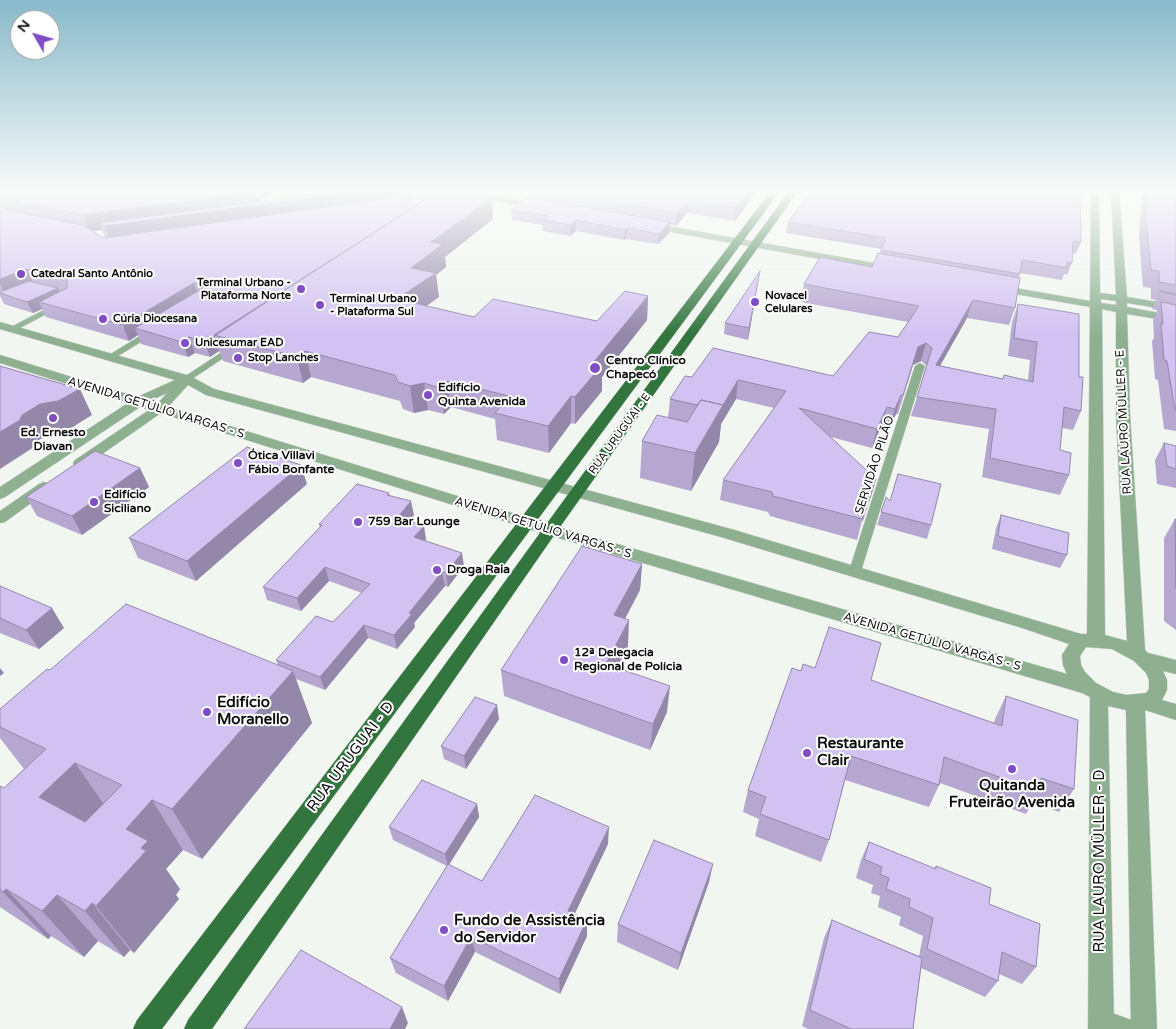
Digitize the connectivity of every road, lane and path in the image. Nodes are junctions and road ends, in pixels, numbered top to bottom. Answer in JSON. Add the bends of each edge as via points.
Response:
{"nodes":[{"id":1,"x":740,"y":239,"type":"edge"},
{"id":2,"x":747,"y":239,"type":"edge"},
{"id":3,"x":1092,"y":239,"type":"edge"},
{"id":4,"x":1118,"y":239,"type":"edge"},
{"id":5,"x":759,"y":241,"type":"junction"},
{"id":6,"x":895,"y":260,"type":"edge"},
{"id":7,"x":903,"y":271,"type":"edge"},
{"id":8,"x":999,"y":278,"type":"edge"},
{"id":9,"x":987,"y":286,"type":"edge"},
{"id":10,"x":1089,"y":299,"type":"junction"},
{"id":11,"x":69,"y":301,"type":"edge"},
{"id":12,"x":1125,"y":305,"type":"junction"},
{"id":13,"x":1176,"y":308,"type":"edge"},
{"id":14,"x":1176,"y":319,"type":"edge"},
{"id":15,"x":0,"y":325,"type":"edge"},
{"id":16,"x":160,"y":326,"type":"edge"},
{"id":17,"x":12,"y":328,"type":"junction"},
{"id":18,"x":241,"y":342,"type":"edge"},
{"id":19,"x":110,"y":357,"type":"junction"},
{"id":20,"x":0,"y":359,"type":"edge"},
{"id":21,"x":920,"y":366,"type":"dead end"},
{"id":22,"x":186,"y":379,"type":"junction"},
{"id":23,"x":138,"y":402,"type":"junction"},
{"id":24,"x":159,"y":408,"type":"junction"},
{"id":25,"x":555,"y":485,"type":"junction"},
{"id":26,"x":579,"y":491,"type":"junction"},
{"id":27,"x":0,"y":494,"type":"edge"},
{"id":28,"x":0,"y":518,"type":"edge"},
{"id":29,"x":526,"y":523,"type":"junction"},
{"id":30,"x":550,"y":530,"type":"junction"},
{"id":31,"x":855,"y":571,"type":"junction"},
{"id":32,"x":1088,"y":641,"type":"junction"},
{"id":33,"x":1140,"y":656,"type":"junction"},
{"id":34,"x":1176,"y":667,"type":"edge"},
{"id":35,"x":1094,"y":691,"type":"junction"},
{"id":36,"x":1139,"y":703,"type":"junction"},
{"id":37,"x":1176,"y":712,"type":"edge"},
{"id":38,"x":1101,"y":1023,"type":"edge"},
{"id":39,"x":146,"y":1029,"type":"edge"},
{"id":40,"x":197,"y":1029,"type":"edge"},
{"id":41,"x":1130,"y":1029,"type":"edge"},
{"id":42,"x":1144,"y":1029,"type":"edge"}],
"edges":[{"from":1,"to":25,"type":"main road","name":"RUA URUGUAI - E"},
{"from":2,"to":5,"type":"street"},
{"from":3,"to":10,"type":"street","name":"RUA LAURO MÜLLER - E"},
{"from":4,"to":12,"type":"street","name":"RUA LAURO MÜLLER - E"},
{"from":5,"to":6,"type":"street"},
{"from":5,"to":7,"type":"street"},
{"from":5,"to":26,"type":"main road","name":"RUA URUGUAI - E"},
{"from":8,"to":10,"type":"street"},
{"from":9,"to":10,"type":"street"},
{"from":10,"to":12,"type":"street"},
{"from":10,"to":32,"type":"street","name":"RUA LAURO MÜLLER - E","via":[[1097,322]]},
{"from":11,"to":17,"type":"lane"},
{"from":12,"to":13,"type":"street"},
{"from":12,"to":14,"type":"street"},
{"from":12,"to":33,"type":"street","name":"RUA LAURO MÜLLER - E","via":[[1123,415]]},
{"from":15,"to":17,"type":"street"},
{"from":16,"to":19,"type":"lane"},
{"from":17,"to":19,"type":"street"},
{"from":18,"to":22,"type":"lane"},
{"from":19,"to":22,"type":"street"},
{"from":20,"to":23,"type":"street","name":"AVENIDA GETÚLIO VARGAS - S"},
{"from":21,"to":31,"type":"lane","name":"SERVIDÃO PILÃO"},
{"from":22,"to":23,"type":"street"},
{"from":22,"to":24,"type":"street"},
{"from":22,"to":25,"type":"street","via":[[210,392]]},
{"from":23,"to":24,"type":"street","name":"AVENIDA GETÚLIO VARGAS - S"},
{"from":23,"to":27,"type":"street"},
{"from":24,"to":28,"type":"street"},
{"from":24,"to":29,"type":"street","name":"AVENIDA GETÚLIO VARGAS - S"},
{"from":25,"to":26,"type":"street"},
{"from":25,"to":29,"type":"main road","name":"RUA URUGUAI - D"},
{"from":26,"to":30,"type":"main road","name":"RUA URUGUAI - E"},
{"from":26,"to":31,"type":"street"},
{"from":29,"to":30,"type":"street","name":"AVENIDA GETÚLIO VARGAS - S"},
{"from":29,"to":39,"type":"main road","name":"RUA URUGUAI - D"},
{"from":30,"to":35,"type":"street","name":"AVENIDA GETÚLIO VARGAS - S"},
{"from":30,"to":40,"type":"main road"},
{"from":31,"to":32,"type":"street"},
{"from":32,"to":33,"type":"street","via":[[1116,644]]},
{"from":32,"to":35,"type":"street","via":[[1071,655],[1072,665],[1078,677]]},
{"from":33,"to":34,"type":"street"},
{"from":33,"to":36,"type":"street","via":[[1153,669],[1158,690],[1153,698]]},
{"from":35,"to":36,"type":"street","via":[[1117,702]]},
{"from":35,"to":38,"type":"street","name":"RUA LAURO MÜLLER - D"},
{"from":36,"to":37,"type":"street"},
{"from":36,"to":42,"type":"street"},
{"from":38,"to":41,"type":"lane"}]}
